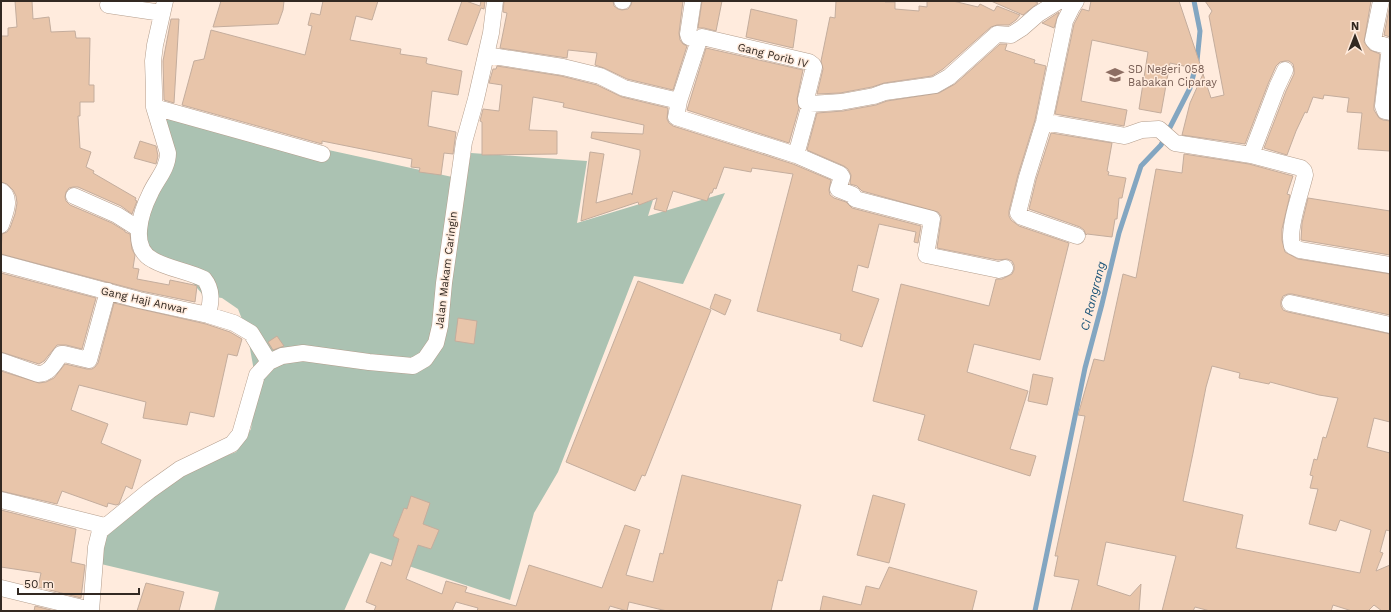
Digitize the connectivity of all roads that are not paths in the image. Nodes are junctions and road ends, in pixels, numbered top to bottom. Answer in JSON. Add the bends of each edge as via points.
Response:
{"nodes":[{"id":1,"x":693,"y":1,"type":"edge"},
{"id":2,"x":1059,"y":1,"type":"edge"},
{"id":3,"x":1076,"y":1,"type":"edge"},
{"id":4,"x":1381,"y":1,"type":"edge"},
{"id":5,"x":492,"y":2,"type":"edge"},
{"id":6,"x":108,"y":5,"type":"dead end"},
{"id":7,"x":163,"y":7,"type":"edge"},
{"id":8,"x":699,"y":40,"type":"junction"},
{"id":9,"x":1390,"y":48,"type":"edge"},
{"id":10,"x":486,"y":55,"type":"junction"},
{"id":11,"x":1286,"y":70,"type":"dead end"},
{"id":12,"x":679,"y":101,"type":"junction"},
{"id":13,"x":810,"y":104,"type":"junction"},
{"id":14,"x":154,"y":107,"type":"junction"},
{"id":15,"x":1390,"y":112,"type":"edge"},
{"id":16,"x":1044,"y":122,"type":"junction"},
{"id":17,"x":322,"y":154,"type":"dead end"},
{"id":18,"x":796,"y":155,"type":"junction"},
{"id":19,"x":1251,"y":155,"type":"junction"},
{"id":20,"x":1,"y":191,"type":"edge"},
{"id":21,"x":74,"y":196,"type":"dead end"},
{"id":22,"x":1,"y":225,"type":"edge"},
{"id":23,"x":139,"y":229,"type":"junction"},
{"id":24,"x":1077,"y":236,"type":"dead end"},
{"id":25,"x":1,"y":263,"type":"edge"},
{"id":26,"x":1390,"y":265,"type":"edge"},
{"id":27,"x":1005,"y":268,"type":"dead end"},
{"id":28,"x":108,"y":291,"type":"junction"},
{"id":29,"x":1290,"y":303,"type":"dead end"},
{"id":30,"x":208,"y":315,"type":"junction"},
{"id":31,"x":1390,"y":325,"type":"edge"},
{"id":32,"x":1,"y":361,"type":"edge"},
{"id":33,"x":269,"y":362,"type":"junction"},
{"id":34,"x":1,"y":499,"type":"edge"},
{"id":35,"x":102,"y":528,"type":"junction"},
{"id":36,"x":1,"y":588,"type":"edge"},
{"id":37,"x":91,"y":610,"type":"edge"}],
"edges":[{"from":1,"to":8,"type":"street","via":[[688,34],[689,37]]},
{"from":2,"to":13,"type":"street","via":[[1011,35],[997,34],[949,77],[935,85],[885,92],[841,102]]},
{"from":3,"to":16,"type":"street","via":[[1065,21]]},
{"from":4,"to":9,"type":"street","via":[[1373,40]]},
{"from":5,"to":10,"type":"street","name":"Jalan Makam Caringin"},
{"from":6,"to":7,"type":"street"},
{"from":7,"to":14,"type":"street","via":[[153,61]]},
{"from":8,"to":12,"type":"street"},
{"from":8,"to":13,"type":"street","name":"Gang Porib IV","via":[[702,37],[809,62],[814,68],[806,99]]},
{"from":9,"to":15,"type":"street","via":[[1383,106],[1385,111]]},
{"from":10,"to":12,"type":"street","via":[[546,64],[600,76],[624,88]]},
{"from":10,"to":33,"type":"street","name":"Jalan Makam Caringin","via":[[464,142],[440,326],[436,343],[428,355],[413,366],[303,353],[282,356]]},
{"from":11,"to":19,"type":"street"},
{"from":12,"to":18,"type":"street","via":[[676,118]]},
{"from":13,"to":18,"type":"street"},
{"from":14,"to":17,"type":"street"},
{"from":14,"to":23,"type":"street","via":[[168,157],[167,164],[150,193]]},
{"from":16,"to":19,"type":"street","via":[[1125,136],[1159,128],[1175,143]]},
{"from":16,"to":24,"type":"street","via":[[1018,213],[1022,217]]},
{"from":18,"to":27,"type":"street","via":[[840,174],[842,177],[838,189],[853,195],[855,199],[932,219],[926,255],[999,270]]},
{"from":19,"to":26,"type":"street","via":[[1301,168],[1304,171],[1292,226],[1292,246],[1300,250]]},
{"from":20,"to":22,"type":"street","via":[[7,201]]},
{"from":21,"to":23,"type":"street","via":[[117,215]]},
{"from":23,"to":30,"type":"street","via":[[140,245],[152,260],[204,279],[211,293]]},
{"from":25,"to":28,"type":"street","name":"Gang Haji Anwar"},
{"from":28,"to":30,"type":"street","name":"Gang Haji Anwar"},
{"from":28,"to":32,"type":"street","via":[[89,360],[61,354],[51,369],[44,374]]},
{"from":29,"to":31,"type":"street"},
{"from":30,"to":33,"type":"street","name":"Gang Haji Anwar","via":[[234,323],[251,333]]},
{"from":33,"to":35,"type":"street","via":[[257,375],[240,434],[232,444],[180,469]]},
{"from":34,"to":35,"type":"street","via":[[14,500],[27,506],[64,514]]},
{"from":35,"to":37,"type":"street","via":[[96,546]]},
{"from":36,"to":37,"type":"street"}]}
